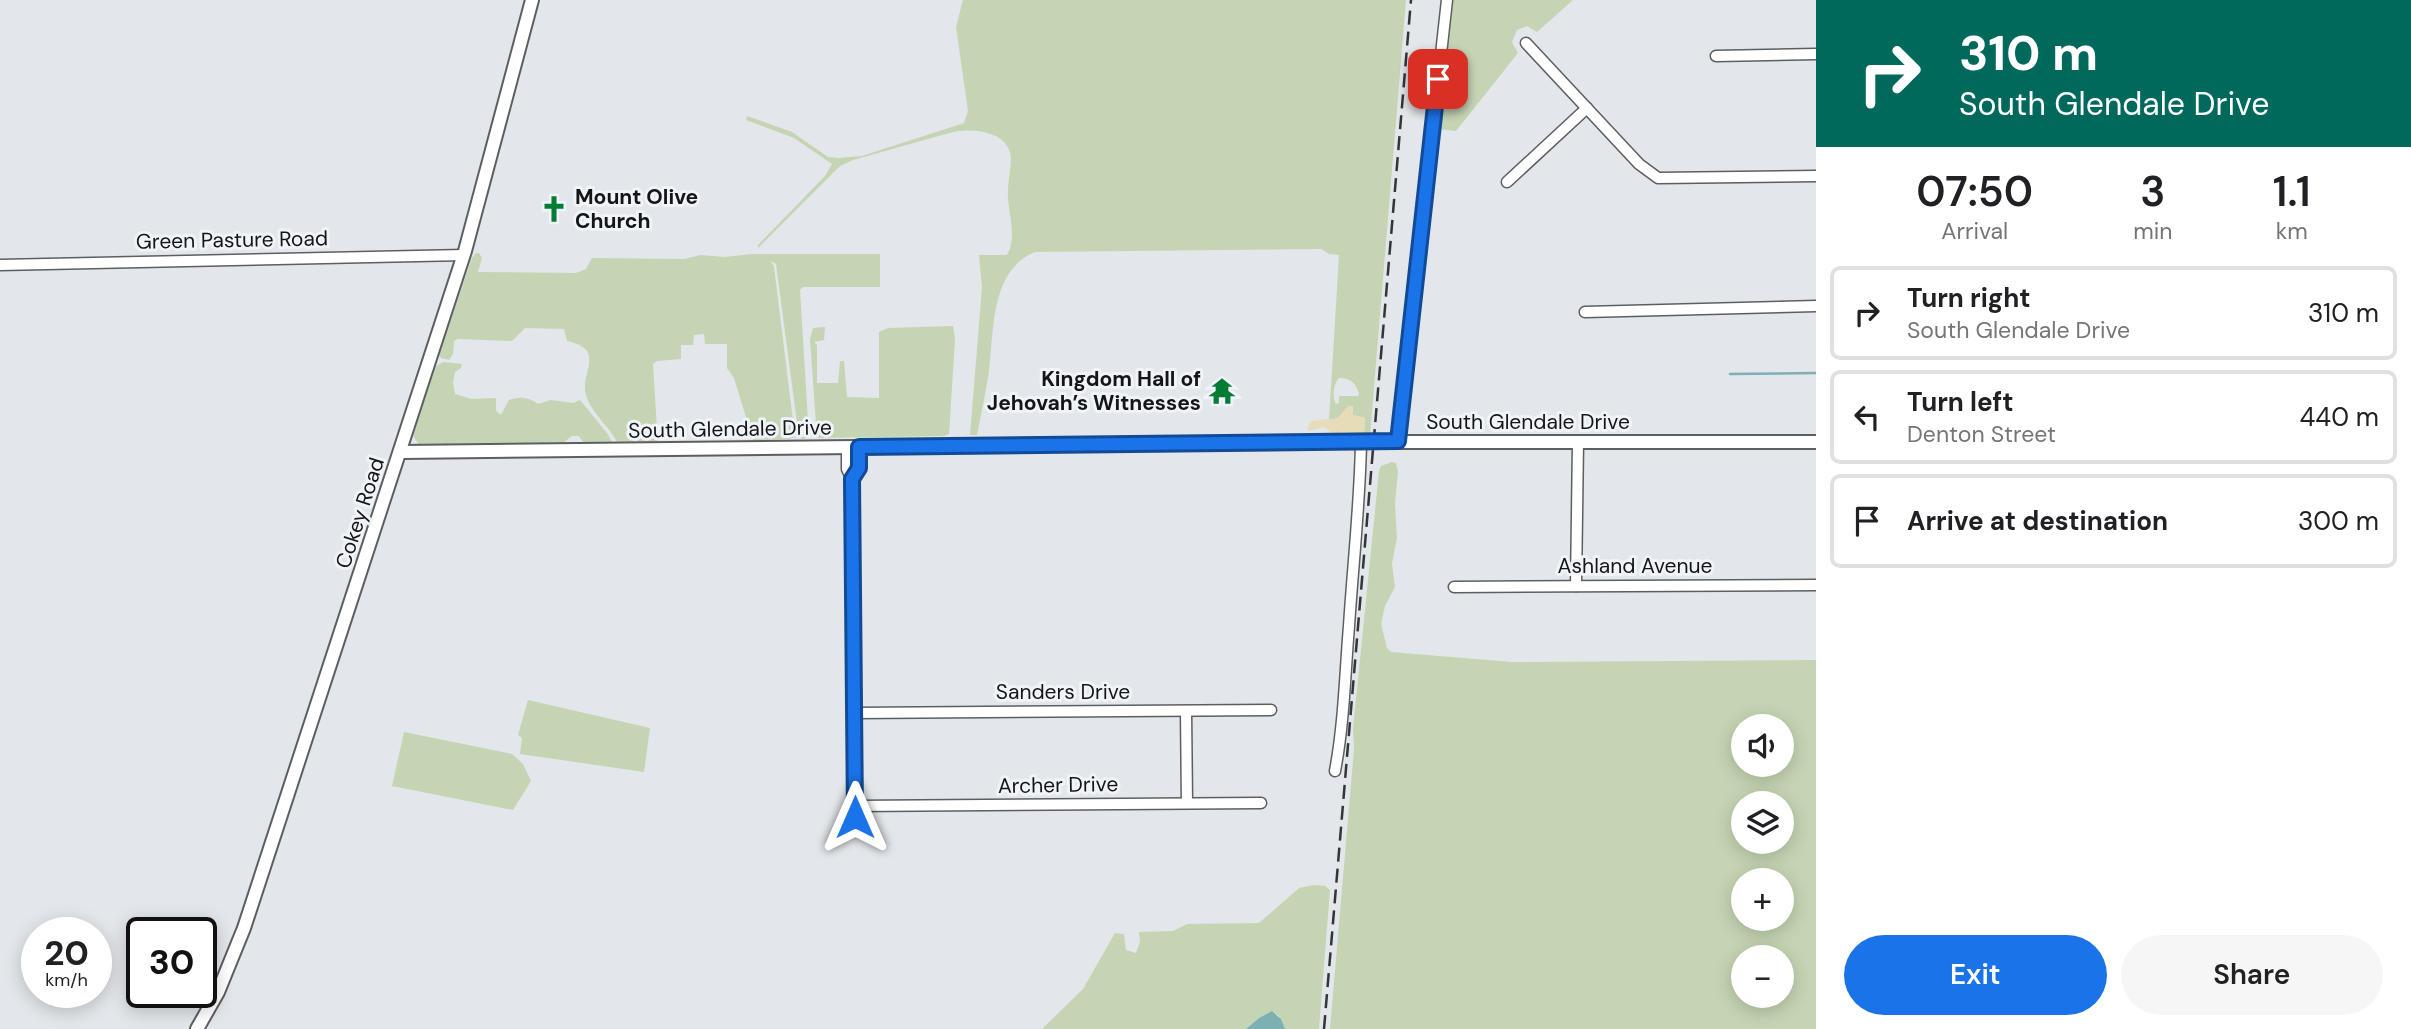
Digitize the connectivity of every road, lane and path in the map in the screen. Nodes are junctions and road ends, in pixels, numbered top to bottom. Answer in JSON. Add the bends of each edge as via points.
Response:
{"nodes":[{"id":1,"x":533,"y":0,"type":"edge"},
{"id":2,"x":1447,"y":0,"type":"edge"},
{"id":3,"x":1526,"y":43,"type":"dead end"},
{"id":4,"x":1816,"y":54,"type":"edge"},
{"id":5,"x":1716,"y":56,"type":"dead end"},
{"id":6,"x":1587,"y":108,"type":"junction"},
{"id":7,"x":1816,"y":176,"type":"edge"},
{"id":8,"x":1507,"y":182,"type":"dead end"},
{"id":9,"x":464,"y":255,"type":"junction"},
{"id":10,"x":0,"y":265,"type":"edge"},
{"id":11,"x":1816,"y":306,"type":"edge"},
{"id":12,"x":1585,"y":312,"type":"dead end"},
{"id":13,"x":1398,"y":441,"type":"junction"},
{"id":14,"x":1361,"y":442,"type":"junction"},
{"id":15,"x":1578,"y":442,"type":"junction"},
{"id":16,"x":1816,"y":442,"type":"edge"},
{"id":17,"x":853,"y":447,"type":"junction"},
{"id":18,"x":401,"y":452,"type":"junction"},
{"id":19,"x":1816,"y":585,"type":"edge"},
{"id":20,"x":1576,"y":586,"type":"junction"},
{"id":21,"x":1454,"y":587,"type":"dead end"},
{"id":22,"x":1271,"y":710,"type":"dead end"},
{"id":23,"x":1186,"y":711,"type":"junction"},
{"id":24,"x":855,"y":713,"type":"junction"},
{"id":25,"x":1335,"y":771,"type":"dead end"},
{"id":26,"x":1187,"y":803,"type":"junction"},
{"id":27,"x":1261,"y":803,"type":"dead end"},
{"id":28,"x":197,"y":1029,"type":"edge"}],
"edges":[{"from":1,"to":9,"type":"street","name":"Cokey Road"},
{"from":2,"to":13,"type":"street"},
{"from":3,"to":6,"type":"street"},
{"from":4,"to":5,"type":"street"},
{"from":6,"to":7,"type":"street","via":[[1658,178]]},
{"from":6,"to":8,"type":"street"},
{"from":9,"to":10,"type":"street","name":"Green Pasture Road"},
{"from":9,"to":18,"type":"street","name":"Cokey Road"},
{"from":11,"to":12,"type":"street"},
{"from":13,"to":14,"type":"street","name":"South Glendale Drive"},
{"from":13,"to":15,"type":"street","name":"South Glendale Drive"},
{"from":14,"to":17,"type":"street","name":"South Glendale Drive"},
{"from":14,"to":25,"type":"street"},
{"from":15,"to":16,"type":"street","name":"South Glendale Drive"},
{"from":15,"to":20,"type":"street"},
{"from":17,"to":18,"type":"street","name":"South Glendale Drive"},
{"from":17,"to":24,"type":"street","via":[[848,469],[852,479]]},
{"from":18,"to":28,"type":"street","name":"Cokey Road","via":[[244,928]]},
{"from":19,"to":20,"type":"street","name":"Ashland Avenue"},
{"from":20,"to":21,"type":"street","name":"Ashland Avenue"},
{"from":22,"to":23,"type":"street","name":"Sanders Drive"},
{"from":23,"to":24,"type":"street","name":"Sanders Drive"},
{"from":23,"to":26,"type":"street"},
{"from":24,"to":26,"type":"street","name":"Archer Drive","via":[[855,812]]},
{"from":26,"to":27,"type":"street","name":"Archer Drive"}]}
